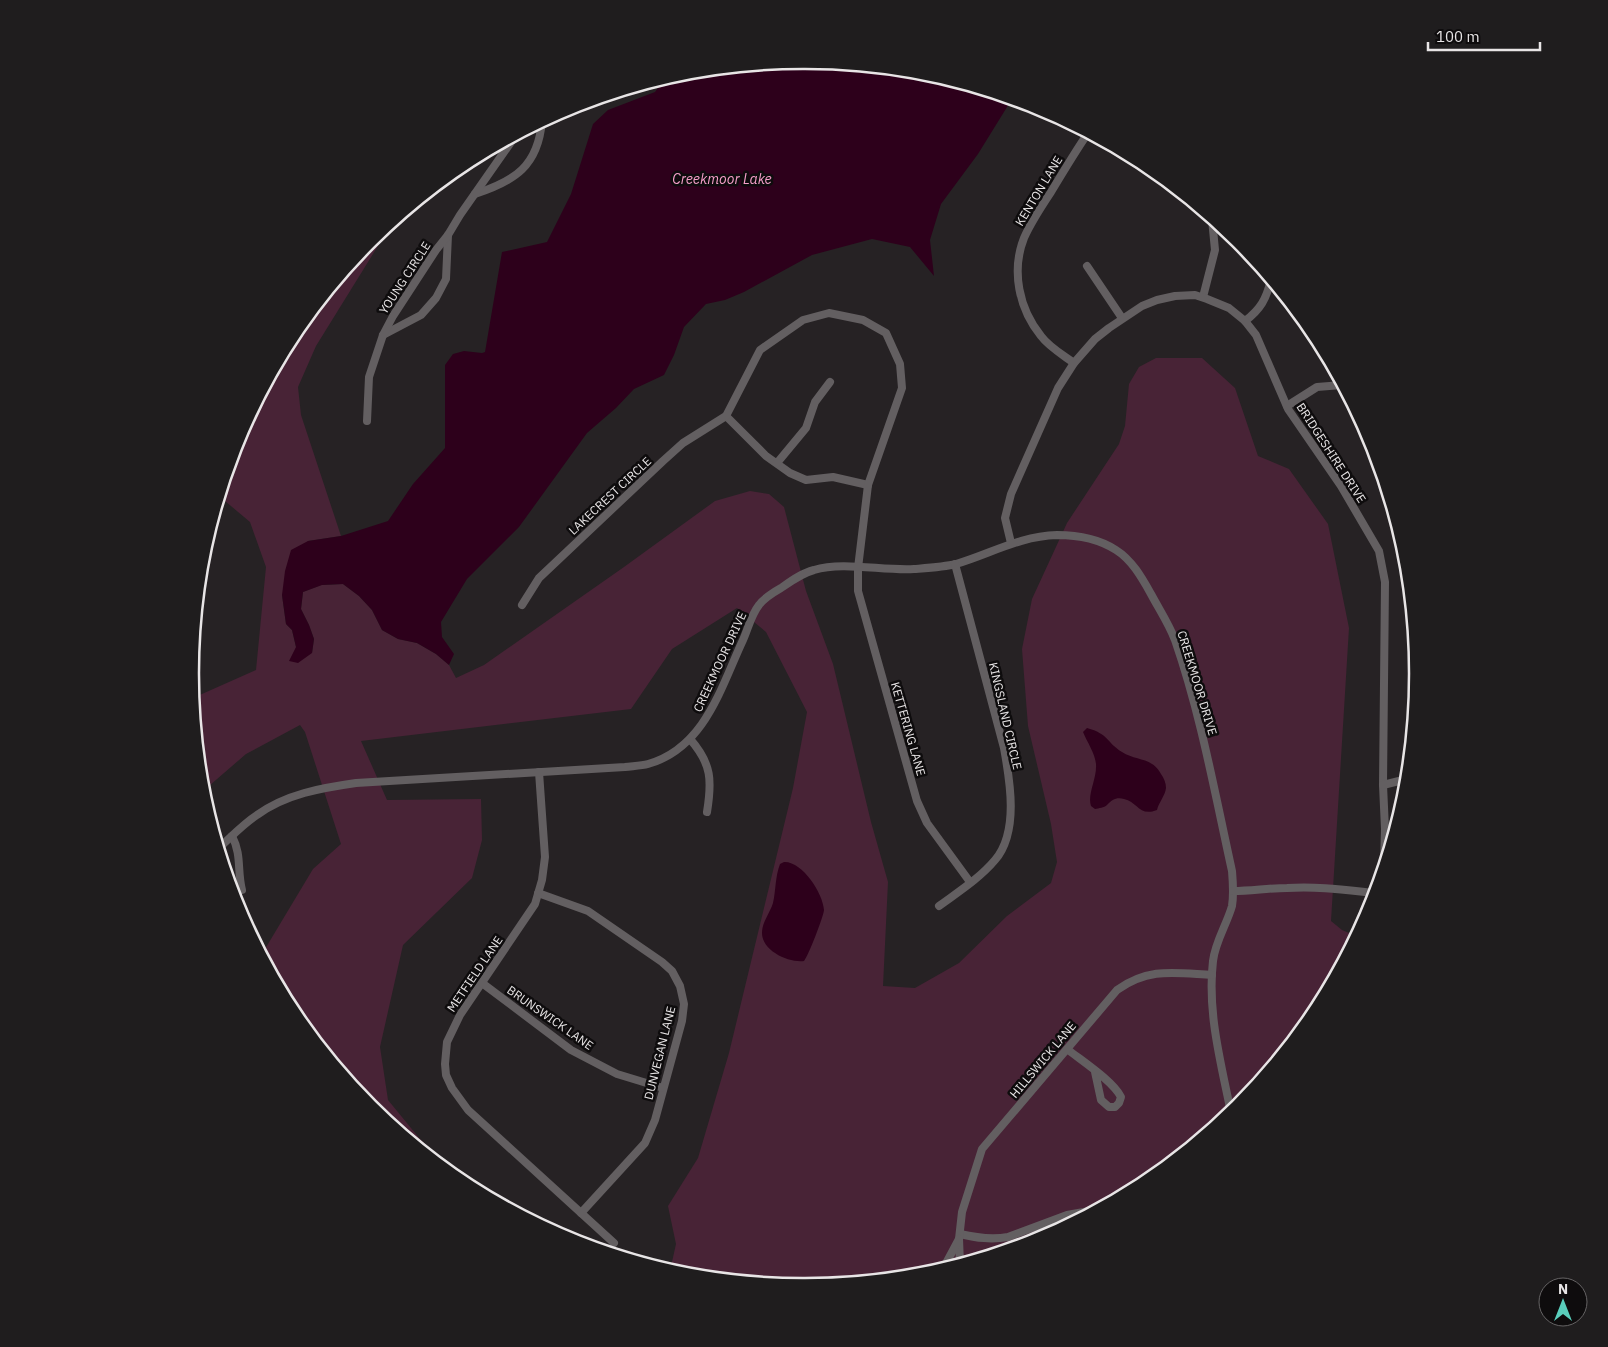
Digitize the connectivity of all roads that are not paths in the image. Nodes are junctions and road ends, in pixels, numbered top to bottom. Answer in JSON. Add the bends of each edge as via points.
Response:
{"nodes":[{"id":1,"x":541,"y":129,"type":"edge"},
{"id":2,"x":1085,"y":138,"type":"edge"},
{"id":3,"x":508,"y":147,"type":"edge"},
{"id":4,"x":475,"y":194,"type":"junction"},
{"id":5,"x":1213,"y":228,"type":"edge"},
{"id":6,"x":448,"y":235,"type":"junction"},
{"id":7,"x":1087,"y":266,"type":"dead end"},
{"id":8,"x":1268,"y":286,"type":"edge"},
{"id":9,"x":1203,"y":297,"type":"junction"},
{"id":10,"x":1122,"y":318,"type":"junction"},
{"id":11,"x":1245,"y":321,"type":"junction"},
{"id":12,"x":382,"y":335,"type":"junction"},
{"id":13,"x":1074,"y":363,"type":"junction"},
{"id":14,"x":830,"y":382,"type":"dead end"},
{"id":15,"x":1335,"y":386,"type":"edge"},
{"id":16,"x":1287,"y":406,"type":"junction"},
{"id":17,"x":726,"y":416,"type":"junction"},
{"id":18,"x":367,"y":421,"type":"dead end"},
{"id":19,"x":777,"y":463,"type":"junction"},
{"id":20,"x":868,"y":485,"type":"junction"},
{"id":21,"x":1010,"y":543,"type":"junction"},
{"id":22,"x":955,"y":564,"type":"junction"},
{"id":23,"x":858,"y":568,"type":"junction"},
{"id":24,"x":522,"y":605,"type":"dead end"},
{"id":25,"x":690,"y":739,"type":"junction"},
{"id":26,"x":539,"y":772,"type":"junction"},
{"id":27,"x":1399,"y":782,"type":"edge"},
{"id":28,"x":1383,"y":785,"type":"junction"},
{"id":29,"x":707,"y":812,"type":"dead end"},
{"id":30,"x":232,"y":836,"type":"junction"},
{"id":31,"x":1385,"y":842,"type":"edge"},
{"id":32,"x":224,"y":843,"type":"edge"},
{"id":33,"x":970,"y":882,"type":"junction"},
{"id":34,"x":242,"y":890,"type":"dead end"},
{"id":35,"x":1233,"y":891,"type":"junction"},
{"id":36,"x":1368,"y":892,"type":"edge"},
{"id":37,"x":538,"y":893,"type":"junction"},
{"id":38,"x":939,"y":906,"type":"dead end"},
{"id":39,"x":1212,"y":975,"type":"junction"},
{"id":40,"x":482,"y":983,"type":"junction"},
{"id":41,"x":1067,"y":1049,"type":"junction"},
{"id":42,"x":1095,"y":1072,"type":"dead end"},
{"id":43,"x":663,"y":1088,"type":"junction"},
{"id":44,"x":1229,"y":1104,"type":"edge"},
{"id":45,"x":581,"y":1212,"type":"junction"},
{"id":46,"x":1076,"y":1213,"type":"edge"},
{"id":47,"x":959,"y":1237,"type":"junction"},
{"id":48,"x":614,"y":1243,"type":"dead end"},
{"id":49,"x":960,"y":1258,"type":"edge"},
{"id":50,"x":947,"y":1261,"type":"edge"}],
"edges":[{"from":1,"to":4,"type":"street","via":[[532,158],[517,175],[498,187]]},
{"from":2,"to":13,"type":"street","name":"KENTON LANE","via":[[1027,232],[1017,275],[1029,319],[1042,338]]},
{"from":3,"to":4,"type":"street","name":"YOUNG CIRCLE"},
{"from":4,"to":6,"type":"street","name":"YOUNG CIRCLE"},
{"from":5,"to":9,"type":"street","via":[[1215,250]]},
{"from":6,"to":12,"type":"street","name":"YOUNG CIRCLE"},
{"from":6,"to":12,"type":"street","name":"YOUNG CIRCLE","via":[[446,279],[436,298],[421,315]]},
{"from":7,"to":10,"type":"street"},
{"from":8,"to":11,"type":"street","via":[[1261,306]]},
{"from":9,"to":10,"type":"street","name":"BRIDGESHIRE DRIVE","via":[[1175,296],[1157,300]]},
{"from":9,"to":11,"type":"street","name":"BRIDGESHIRE DRIVE","via":[[1229,308]]},
{"from":10,"to":13,"type":"street","name":"BRIDGESHIRE DRIVE","via":[[1095,339]]},
{"from":11,"to":16,"type":"street","name":"BRIDGESHIRE DRIVE","via":[[1256,335]]},
{"from":12,"to":18,"type":"street","name":"YOUNG CIRCLE","via":[[369,377]]},
{"from":13,"to":21,"type":"street","name":"BRIDGESHIRE DRIVE","via":[[1058,388],[1011,494],[1005,518]]},
{"from":14,"to":19,"type":"street","via":[[815,402],[806,428]]},
{"from":15,"to":16,"type":"street","via":[[1317,387]]},
{"from":16,"to":28,"type":"street","name":"BRIDGESHIRE DRIVE","via":[[1341,486],[1379,551],[1385,582]]},
{"from":17,"to":19,"type":"street"},
{"from":17,"to":20,"type":"street","via":[[760,350],[803,320],[829,313],[863,320],[886,333],[900,364],[902,388]]},
{"from":17,"to":24,"type":"street","name":"LAKECREST CIRCLE","via":[[683,443],[663,461],[540,578]]},
{"from":19,"to":20,"type":"street","via":[[806,480],[833,477]]},
{"from":20,"to":23,"type":"street"},
{"from":21,"to":22,"type":"street","name":"CREEKMOOR DRIVE"},
{"from":21,"to":35,"type":"street","name":"CREEKMOOR DRIVE","via":[[1056,535],[1083,537],[1117,550],[1143,579],[1174,638],[1185,673],[1226,843]]},
{"from":22,"to":23,"type":"street","name":"CREEKMOOR DRIVE","via":[[913,569]]},
{"from":22,"to":33,"type":"street","name":"KINGSLAND CIRCLE","via":[[1008,771],[1009,831],[996,859]]},
{"from":23,"to":25,"type":"street","name":"CREEKMOOR DRIVE","via":[[815,569],[794,579],[759,605],[714,704]]},
{"from":23,"to":33,"type":"street","name":"KETTERING LANE","via":[[858,591],[917,801],[927,823]]},
{"from":25,"to":26,"type":"street","name":"CREEKMOOR DRIVE","via":[[667,756],[648,764]]},
{"from":25,"to":29,"type":"street","via":[[700,750],[708,768],[710,793]]},
{"from":26,"to":30,"type":"street","name":"CREEKMOOR DRIVE","via":[[330,786],[277,803]]},
{"from":26,"to":37,"type":"street","name":"METFIELD LANE","via":[[545,857]]},
{"from":27,"to":28,"type":"street"},
{"from":28,"to":31,"type":"street","name":"BRIDGESHIRE DRIVE"},
{"from":30,"to":32,"type":"street","name":"CREEKMOOR DRIVE"},
{"from":30,"to":34,"type":"street","via":[[237,846],[238,877]]},
{"from":33,"to":38,"type":"street","name":"KINGSLAND CIRCLE"},
{"from":35,"to":36,"type":"street","via":[[1323,888]]},
{"from":35,"to":39,"type":"street","name":"CREEKMOOR DRIVE","via":[[1232,905],[1213,958]]},
{"from":37,"to":40,"type":"street","name":"METFIELD LANE","via":[[535,904]]},
{"from":37,"to":43,"type":"street","name":"DUNVEGAN LANE","via":[[588,911],[607,922],[672,972],[680,986],[684,1004]]},
{"from":39,"to":41,"type":"street","name":"HILLSWICK LANE","via":[[1162,973],[1135,979],[1117,990]]},
{"from":39,"to":44,"type":"street","name":"CREEKMOOR DRIVE","via":[[1212,1005]]},
{"from":40,"to":43,"type":"street","name":"BRUNSWICK LANE","via":[[572,1050],[617,1074]]},
{"from":40,"to":45,"type":"street","name":"METFIELD LANE","via":[[460,1015],[447,1042],[446,1075],[468,1110]]},
{"from":41,"to":42,"type":"street"},
{"from":41,"to":47,"type":"street","name":"HILLSWICK LANE","via":[[982,1149],[962,1212]]},
{"from":43,"to":45,"type":"street","name":"DUNVEGAN LANE","via":[[645,1143]]},
{"from":45,"to":48,"type":"street","name":"METFIELD LANE"},
{"from":46,"to":47,"type":"street","via":[[1008,1237]]},
{"from":47,"to":49,"type":"street"},
{"from":47,"to":50,"type":"street"}]}
